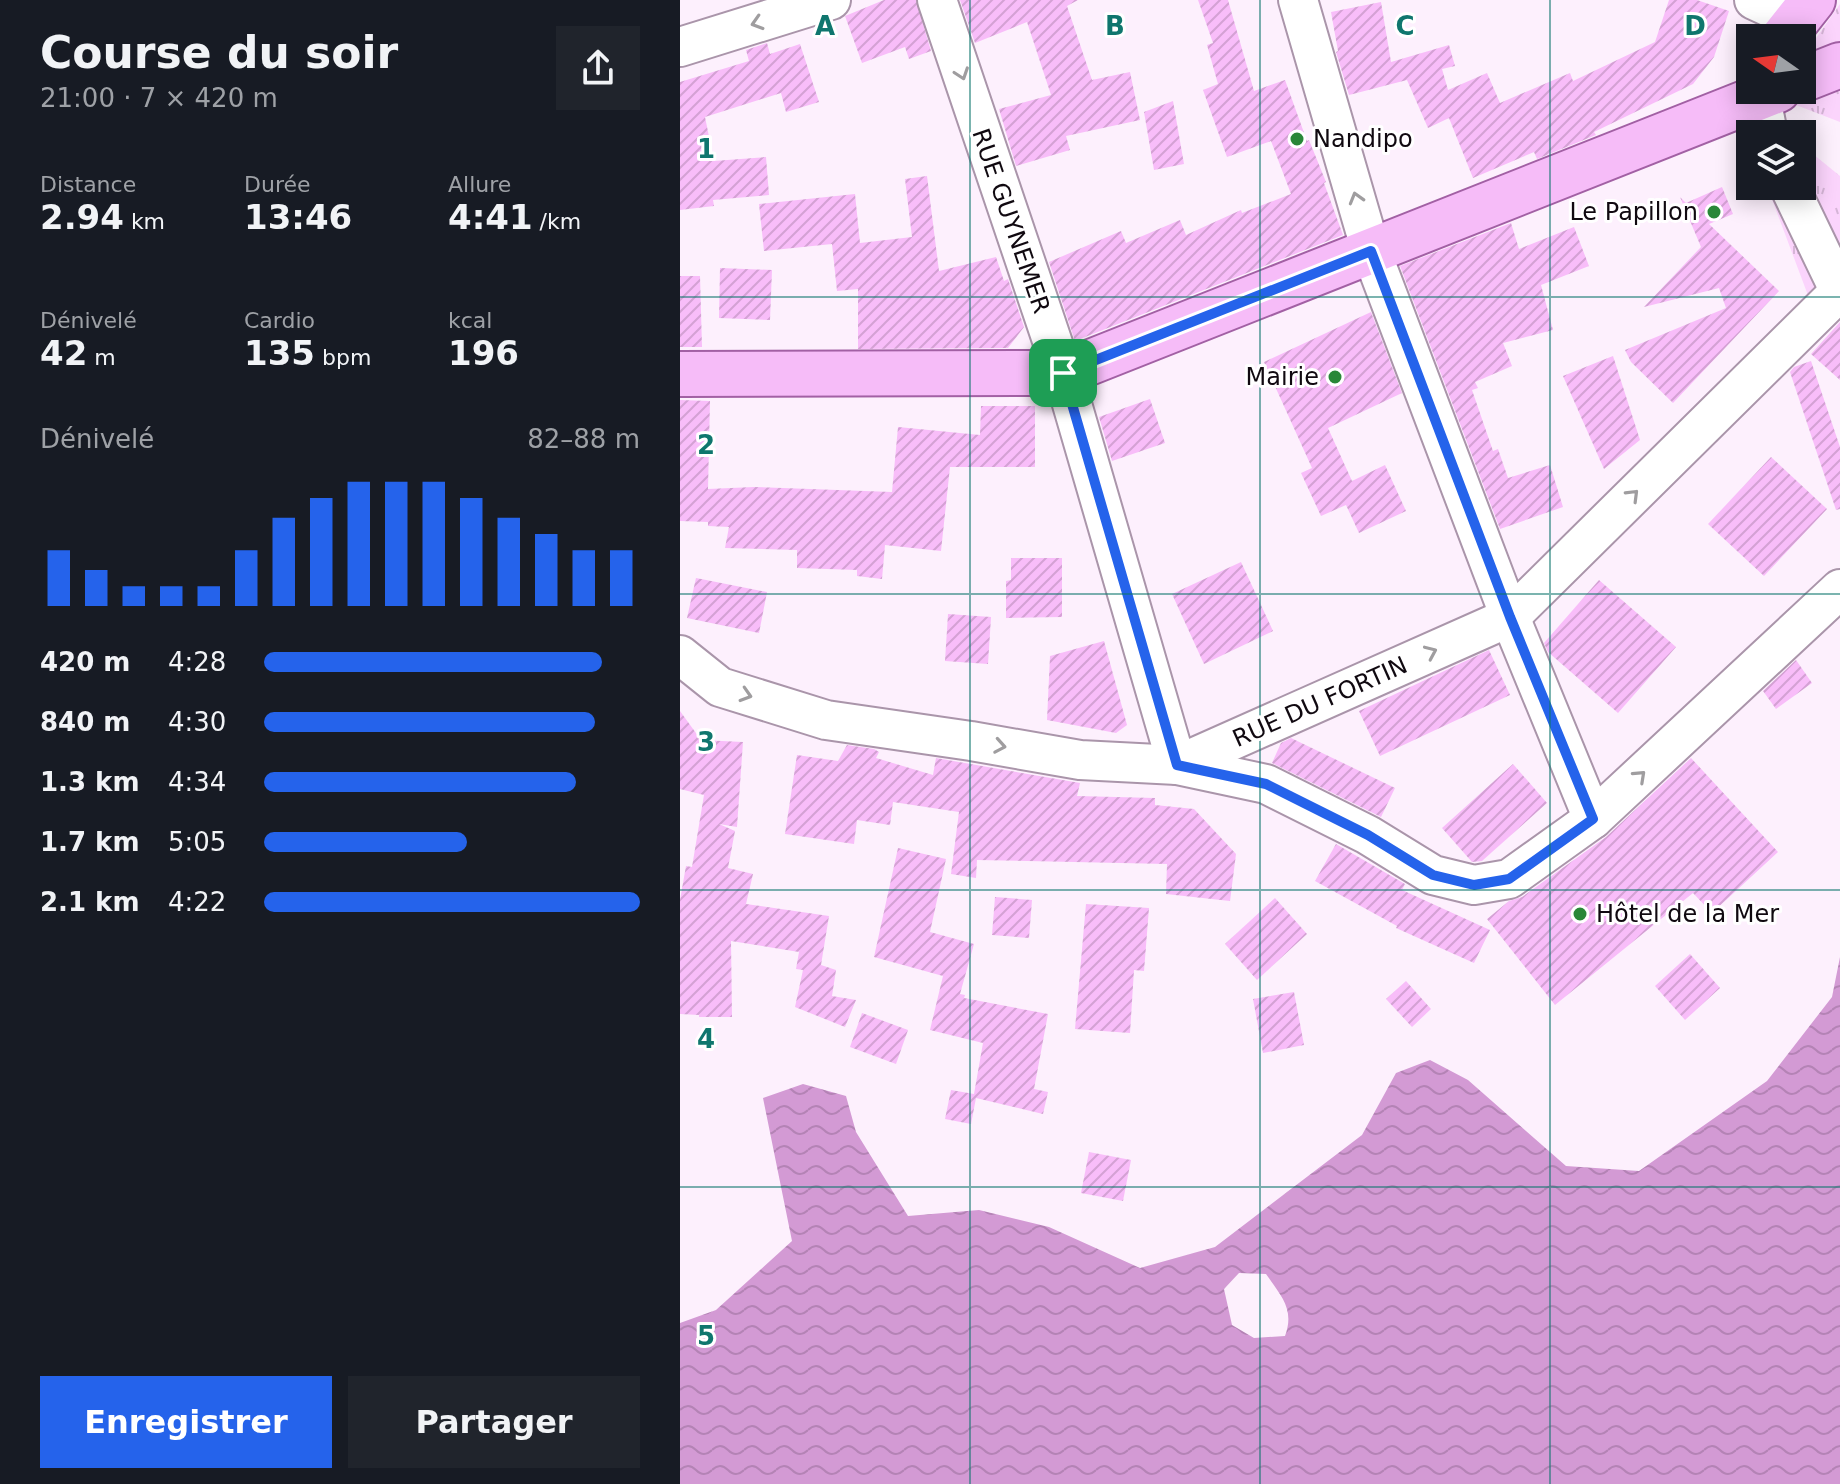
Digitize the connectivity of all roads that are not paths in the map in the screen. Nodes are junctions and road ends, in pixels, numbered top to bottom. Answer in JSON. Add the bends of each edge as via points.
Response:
{"nodes":[{"id":1,"x":831,"y":0,"type":"edge"},
{"id":2,"x":937,"y":0,"type":"edge"},
{"id":3,"x":1298,"y":0,"type":"edge"},
{"id":4,"x":1754,"y":0,"type":"edge"},
{"id":5,"x":1798,"y":20,"type":"edge"},
{"id":6,"x":680,"y":47,"type":"edge"},
{"id":7,"x":1840,"y":65,"type":"edge"},
{"id":8,"x":1816,"y":74,"type":"edge"},
{"id":9,"x":1747,"y":104,"type":"edge"},
{"id":10,"x":1796,"y":200,"type":"edge"},
{"id":11,"x":1371,"y":251,"type":"junction"},
{"id":12,"x":1840,"y":291,"type":"edge"},
{"id":13,"x":1063,"y":373,"type":"junction"},
{"id":14,"x":680,"y":374,"type":"edge"},
{"id":15,"x":1840,"y":589,"type":"edge"},
{"id":16,"x":1510,"y":617,"type":"junction"},
{"id":17,"x":680,"y":655,"type":"edge"},
{"id":18,"x":1177,"y":765,"type":"junction"},
{"id":19,"x":1593,"y":819,"type":"junction"}],
"edges":[{"from":1,"to":6,"type":"street","one_way":true},
{"from":2,"to":13,"type":"street","name":"RUE GUYNEMER","one_way":true},
{"from":11,"to":3,"type":"street","one_way":true},
{"from":4,"to":5,"type":"street"},
{"from":7,"to":8,"type":"main road"},
{"from":9,"to":11,"type":"main road"},
{"from":10,"to":12,"type":"street"},
{"from":11,"to":13,"type":"main road"},
{"from":11,"to":16,"type":"street"},
{"from":16,"to":12,"type":"street","name":"RUE DU FORTIN","one_way":true},
{"from":13,"to":14,"type":"main road"},
{"from":13,"to":18,"type":"street","name":"RUE GUYNEMER"},
{"from":19,"to":15,"type":"street","one_way":true},
{"from":18,"to":16,"type":"street","name":"RUE DU FORTIN","one_way":true},
{"from":16,"to":19,"type":"street"},
{"from":17,"to":18,"type":"street","name":"RUE DU FORTIN","one_way":true,"via":[[720,687],[826,720],[1080,760]]},
{"from":18,"to":19,"type":"street","via":[[1266,784],[1368,835],[1433,875],[1474,885],[1509,879]]}]}
